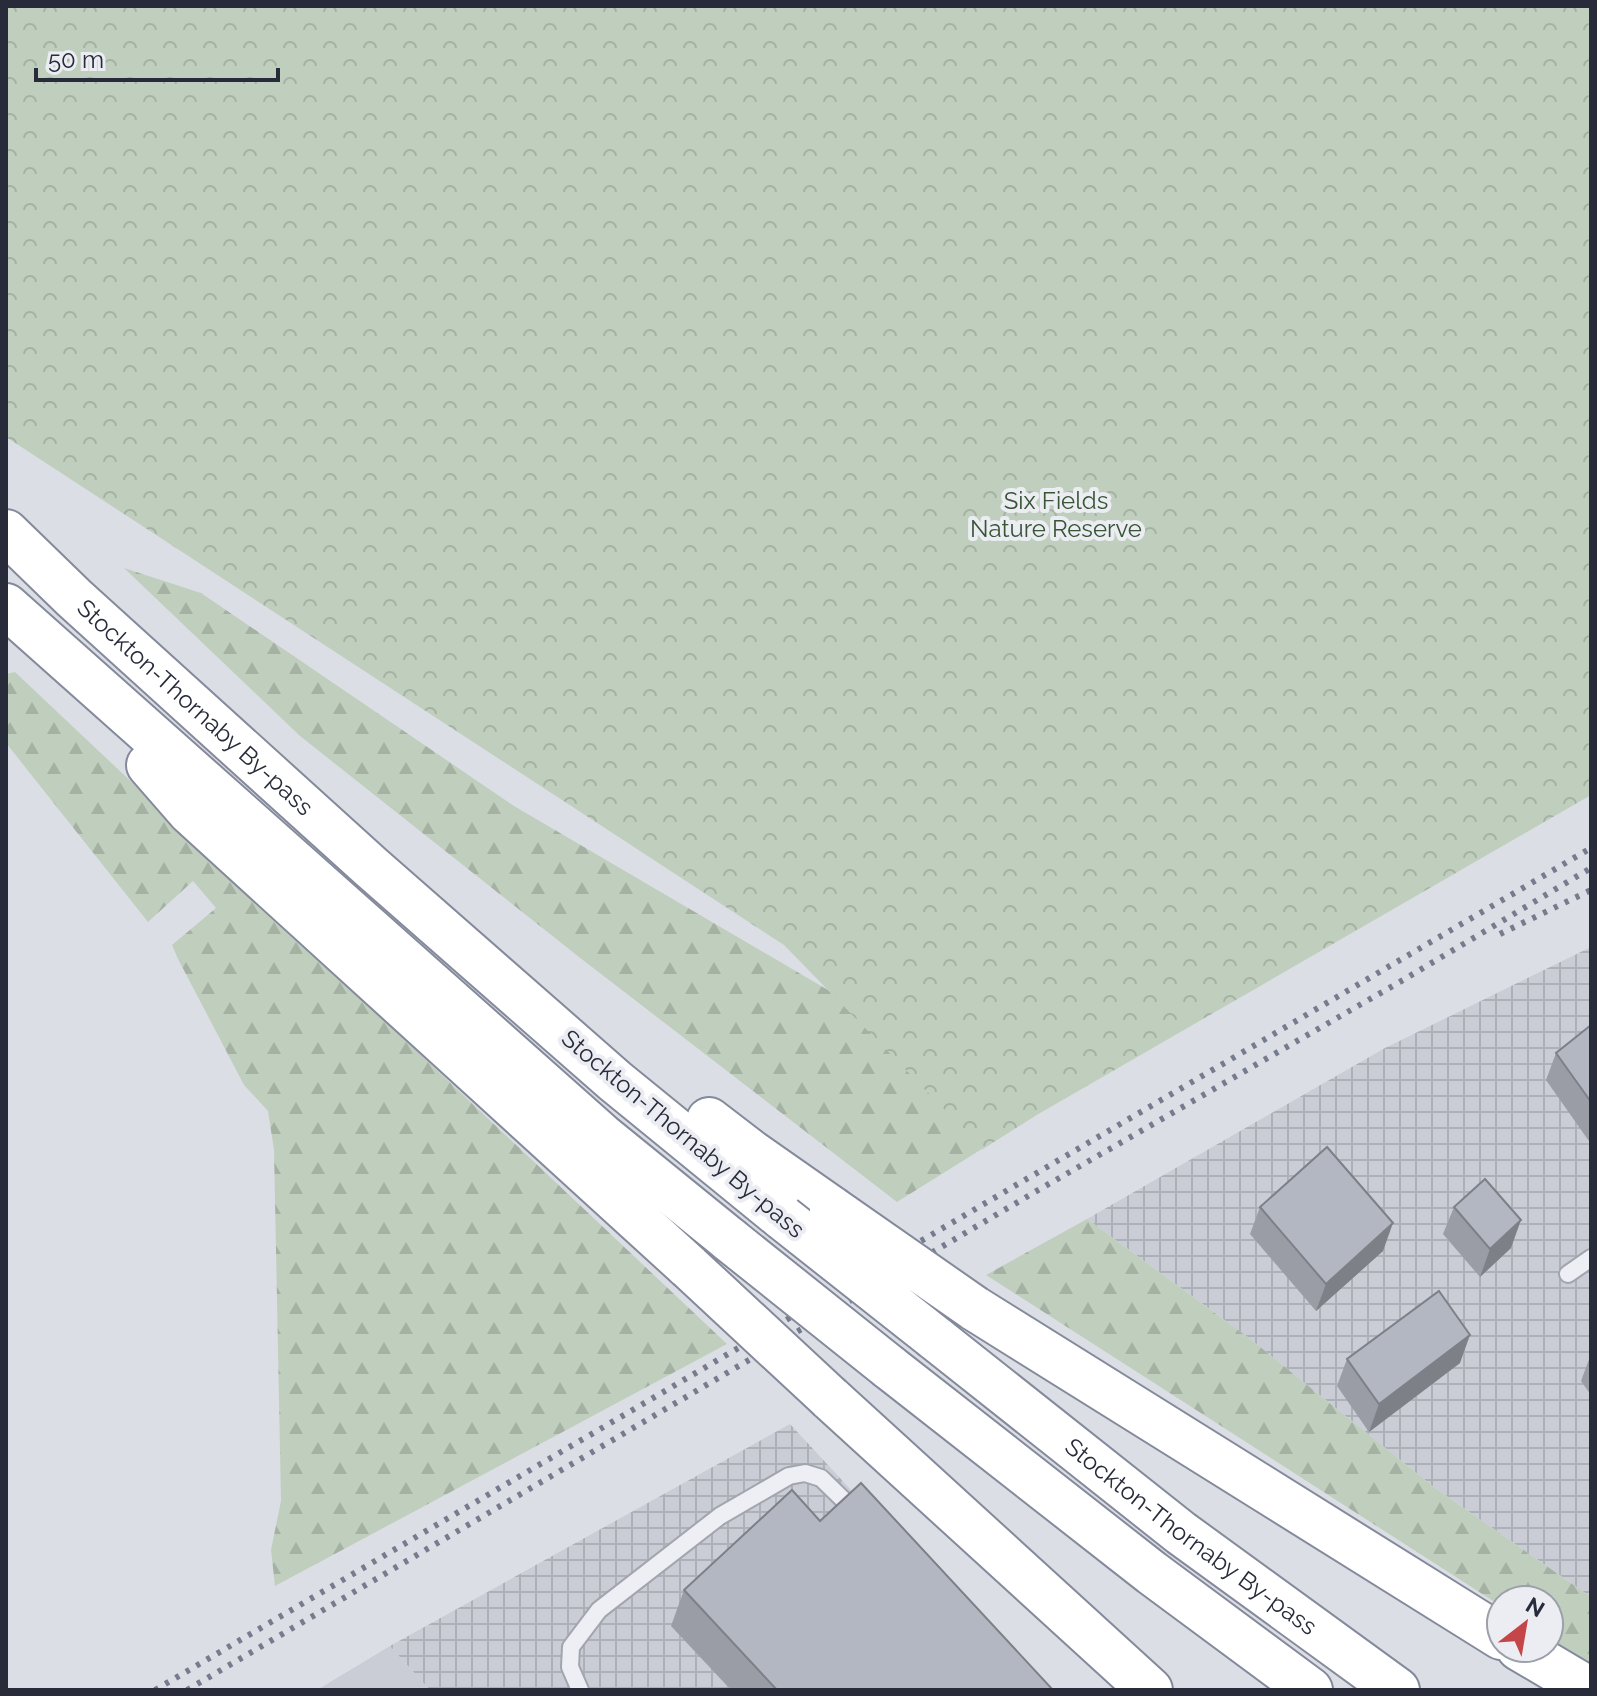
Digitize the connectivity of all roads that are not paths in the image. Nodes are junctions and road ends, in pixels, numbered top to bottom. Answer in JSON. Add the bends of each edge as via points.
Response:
{"nodes":[{"id":1,"x":6,"y":532,"type":"edge"},
{"id":2,"x":16,"y":616,"type":"edge"},
{"id":3,"x":371,"y":867,"type":"junction"},
{"id":4,"x":1591,"y":1258,"type":"edge"},
{"id":5,"x":1568,"y":1274,"type":"dead end"},
{"id":6,"x":869,"y":1526,"type":"edge"},
{"id":7,"x":1485,"y":1627,"type":"edge"},
{"id":8,"x":1546,"y":1664,"type":"edge"},
{"id":9,"x":580,"y":1690,"type":"edge"},
{"id":10,"x":1150,"y":1690,"type":"edge"},
{"id":11,"x":1310,"y":1690,"type":"edge"},
{"id":12,"x":1397,"y":1690,"type":"edge"},
{"id":13,"x":1590,"y":1690,"type":"edge"}],
"edges":[{"from":1,"to":3,"type":"highway","name":"Stockton-Thornaby By-pass"},
{"from":2,"to":10,"type":"highway","bridge":true,"via":[[190,812]]},
{"from":2,"to":11,"type":"highway","name":"Stockton-Thornaby By-pass","bridge":true,"via":[[602,1136],[1152,1573]]},
{"from":3,"to":7,"type":"highway","bridge":true,"via":[[554,999],[752,1153],[974,1308]]},
{"from":3,"to":12,"type":"highway","name":"Stockton-Thornaby By-pass","bridge":true,"via":[[615,1081],[783,1218],[1181,1533]]},
{"from":4,"to":5,"type":"lane"},
{"from":6,"to":9,"type":"lane","via":[[821,1478],[789,1476],[720,1516],[599,1610],[571,1647],[570,1667]]},
{"from":8,"to":13,"type":"highway"}]}
